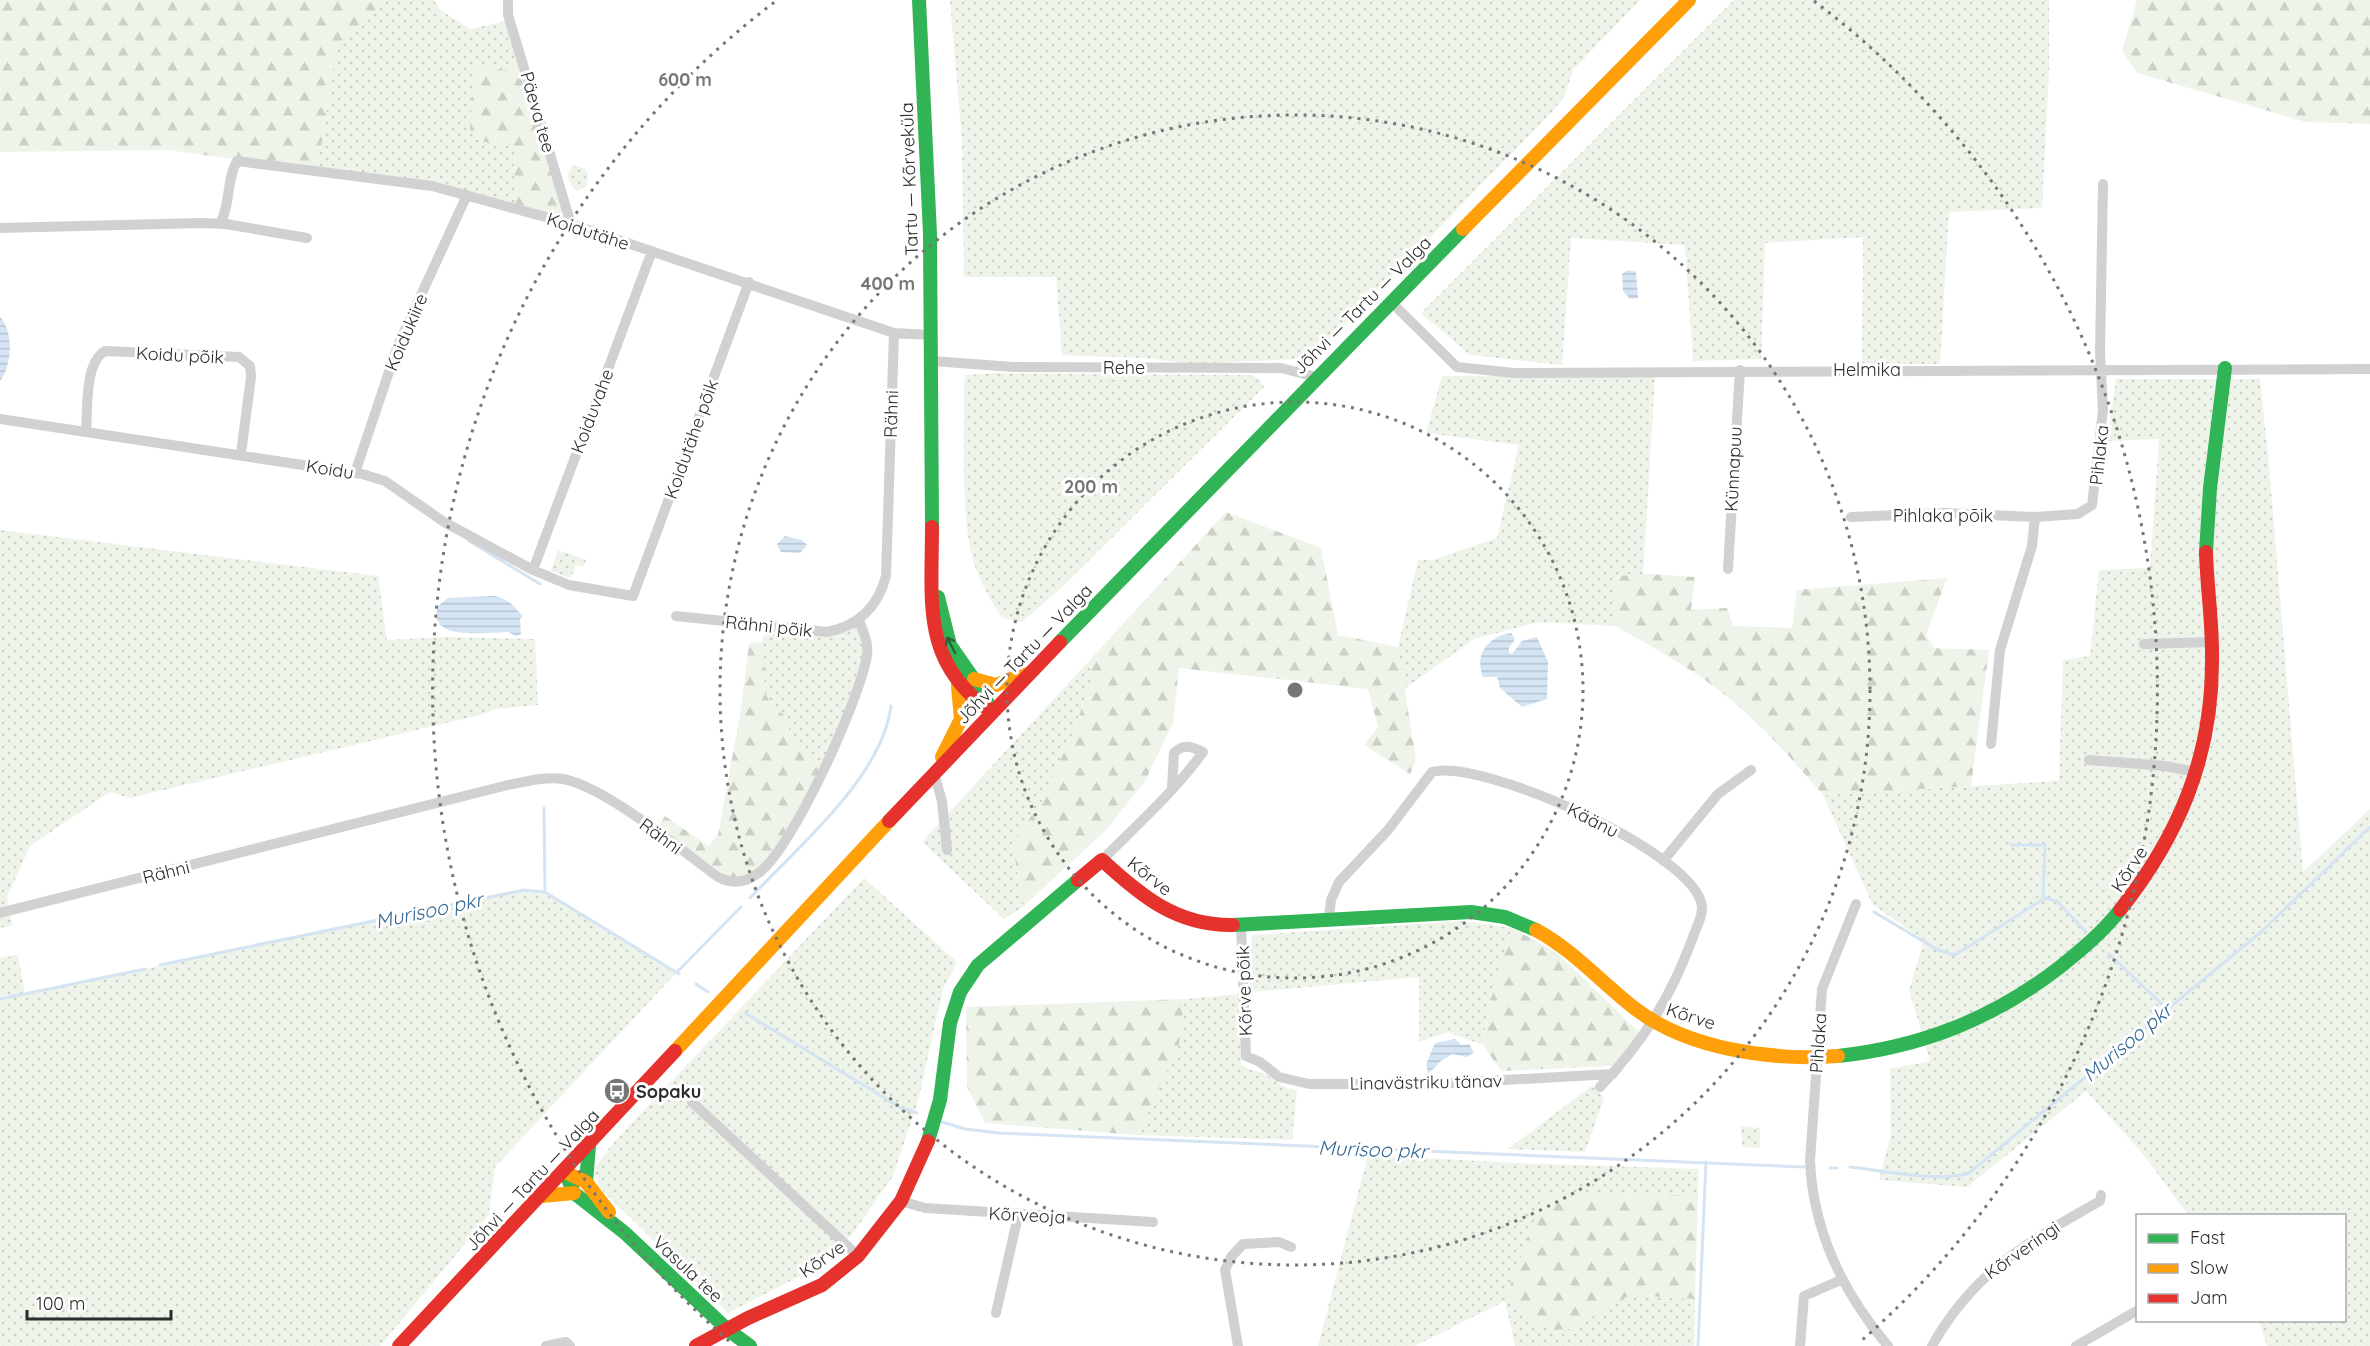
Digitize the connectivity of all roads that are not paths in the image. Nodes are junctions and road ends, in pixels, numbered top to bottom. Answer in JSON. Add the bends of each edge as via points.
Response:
{"nodes":[{"id":1,"x":508,"y":0,"type":"edge"},
{"id":2,"x":919,"y":0,"type":"edge"},
{"id":3,"x":1689,"y":0,"type":"edge"},
{"id":4,"x":2103,"y":184,"type":"dead end"},
{"id":5,"x":467,"y":195,"type":"junction"},
{"id":6,"x":220,"y":224,"type":"junction"},
{"id":7,"x":571,"y":224,"type":"junction"},
{"id":8,"x":0,"y":228,"type":"edge"},
{"id":9,"x":306,"y":237,"type":"dead end"},
{"id":10,"x":652,"y":251,"type":"junction"},
{"id":11,"x":749,"y":282,"type":"junction"},
{"id":12,"x":1391,"y":302,"type":"junction"},
{"id":13,"x":894,"y":333,"type":"junction"},
{"id":14,"x":931,"y":335,"type":"junction"},
{"id":15,"x":932,"y":361,"type":"junction"},
{"id":16,"x":2225,"y":368,"type":"junction"},
{"id":17,"x":2101,"y":369,"type":"junction"},
{"id":18,"x":2370,"y":369,"type":"edge"},
{"id":19,"x":1740,"y":370,"type":"junction"},
{"id":20,"x":1316,"y":377,"type":"junction"},
{"id":21,"x":0,"y":419,"type":"edge"},
{"id":22,"x":86,"y":432,"type":"junction"},
{"id":23,"x":241,"y":454,"type":"junction"},
{"id":24,"x":355,"y":473,"type":"junction"},
{"id":25,"x":1851,"y":517,"type":"dead end"},
{"id":26,"x":2035,"y":518,"type":"junction"},
{"id":27,"x":1728,"y":569,"type":"dead end"},
{"id":28,"x":533,"y":570,"type":"junction"},
{"id":29,"x":933,"y":572,"type":"junction"},
{"id":30,"x":633,"y":596,"type":"joint"},
{"id":31,"x":676,"y":616,"type":"dead end"},
{"id":32,"x":859,"y":620,"type":"junction"},
{"id":33,"x":2213,"y":642,"type":"junction"},
{"id":34,"x":2144,"y":644,"type":"dead end"},
{"id":35,"x":1036,"y":667,"type":"junction"},
{"id":36,"x":974,"y":679,"type":"junction"},
{"id":37,"x":958,"y":686,"type":"junction"},
{"id":38,"x":992,"y":712,"type":"junction"},
{"id":39,"x":1991,"y":744,"type":"dead end"},
{"id":40,"x":2089,"y":760,"type":"dead end"},
{"id":41,"x":1751,"y":770,"type":"dead end"},
{"id":42,"x":2196,"y":771,"type":"junction"},
{"id":43,"x":930,"y":777,"type":"junction"},
{"id":44,"x":1172,"y":787,"type":"junction"},
{"id":45,"x":947,"y":850,"type":"dead end"},
{"id":46,"x":1102,"y":860,"type":"junction"},
{"id":47,"x":1663,"y":861,"type":"junction"},
{"id":48,"x":1856,"y":904,"type":"dead end"},
{"id":49,"x":0,"y":913,"type":"edge"},
{"id":50,"x":1329,"y":918,"type":"junction"},
{"id":51,"x":1241,"y":925,"type":"junction"},
{"id":52,"x":1652,"y":1022,"type":"junction"},
{"id":53,"x":1246,"y":1056,"type":"joint"},
{"id":54,"x":1817,"y":1058,"type":"junction"},
{"id":55,"x":1613,"y":1074,"type":"junction"},
{"id":56,"x":1600,"y":1087,"type":"dead end"},
{"id":57,"x":692,"y":1102,"type":"dead end"},
{"id":58,"x":589,"y":1146,"type":"junction"},
{"id":59,"x":565,"y":1172,"type":"junction"},
{"id":60,"x":586,"y":1182,"type":"junction"},
{"id":61,"x":574,"y":1193,"type":"junction"},
{"id":62,"x":2101,"y":1195,"type":"dead end"},
{"id":63,"x":542,"y":1196,"type":"junction"},
{"id":64,"x":901,"y":1201,"type":"junction"},
{"id":65,"x":1018,"y":1216,"type":"junction"},
{"id":66,"x":1153,"y":1222,"type":"dead end"},
{"id":67,"x":625,"y":1233,"type":"junction"},
{"id":68,"x":1291,"y":1247,"type":"dead end"},
{"id":69,"x":858,"y":1256,"type":"junction"},
{"id":70,"x":1841,"y":1280,"type":"junction"},
{"id":71,"x":2136,"y":1311,"type":"edge"},
{"id":72,"x":996,"y":1313,"type":"dead end"},
{"id":73,"x":728,"y":1330,"type":"junction"},
{"id":74,"x":399,"y":1346,"type":"edge"},
{"id":75,"x":546,"y":1346,"type":"edge"},
{"id":76,"x":570,"y":1346,"type":"edge"},
{"id":77,"x":696,"y":1346,"type":"edge"},
{"id":78,"x":739,"y":1346,"type":"edge"},
{"id":79,"x":750,"y":1346,"type":"edge"},
{"id":80,"x":1238,"y":1346,"type":"edge"},
{"id":81,"x":1800,"y":1346,"type":"edge"},
{"id":82,"x":1888,"y":1346,"type":"edge"},
{"id":83,"x":1932,"y":1346,"type":"edge"},
{"id":84,"x":2076,"y":1346,"type":"edge"}],
"edges":[{"from":1,"to":7,"type":"street","name":"Päeva tee","via":[[508,15]]},
{"from":2,"to":14,"type":"main road","name":"Tartu — Kõrveküla"},
{"from":3,"to":12,"type":"main road","name":"Jõhvi — Tartu — Valga"},
{"from":4,"to":17,"type":"street","name":"Pihlaka"},
{"from":5,"to":6,"type":"street","name":"Koidutähe","via":[[400,180],[237,161]]},
{"from":5,"to":7,"type":"street","name":"Koidutähe"},
{"from":5,"to":24,"type":"street","name":"Koidukiire","via":[[398,345]]},
{"from":6,"to":8,"type":"street"},
{"from":6,"to":9,"type":"street"},
{"from":7,"to":10,"type":"street","name":"Koidutähe"},
{"from":10,"to":11,"type":"street","name":"Koidutähe"},
{"from":10,"to":28,"type":"street","name":"Koiduvahe"},
{"from":11,"to":13,"type":"street","name":"Koidutähe"},
{"from":11,"to":30,"type":"street","name":"Koidutähe põik"},
{"from":12,"to":19,"type":"street","name":"Helmika","via":[[1457,367],[1514,373]]},
{"from":12,"to":20,"type":"main road","name":"Jõhvi — Tartu — Valga"},
{"from":13,"to":14,"type":"street","name":"Koidutähe"},
{"from":13,"to":32,"type":"street","name":"Rähni","via":[[886,576],[875,604]]},
{"from":14,"to":15,"type":"main road","name":"Tartu — Kõrveküla"},
{"from":15,"to":20,"type":"street","name":"Rehe","via":[[1013,367],[1281,368]]},
{"from":15,"to":29,"type":"main road","name":"Tartu — Kõrveküla"},
{"from":16,"to":17,"type":"street","name":"Helmika"},
{"from":16,"to":18,"type":"street","name":"Helmika"},
{"from":16,"to":33,"type":"main road","name":"Kõrve","via":[[2206,526],[2205,560]]},
{"from":17,"to":19,"type":"street","name":"Helmika"},
{"from":17,"to":26,"type":"street","name":"Pihlaka","via":[[2103,410],[2092,505],[2078,514]]},
{"from":19,"to":27,"type":"street","name":"Künnapuu"},
{"from":20,"to":35,"type":"main road","name":"Jõhvi — Tartu — Valga"},
{"from":21,"to":22,"type":"street","name":"Koidu"},
{"from":22,"to":23,"type":"street","name":"Koidu"},
{"from":22,"to":23,"type":"street","name":"Koidu põik","via":[[91,367],[101,353],[238,357],[250,366],[251,377]]},
{"from":23,"to":24,"type":"street","name":"Koidu"},
{"from":24,"to":28,"type":"street","name":"Koidu","via":[[385,481],[444,522]]},
{"from":25,"to":26,"type":"street","name":"Pihlaka põik","via":[[1945,513]]},
{"from":26,"to":39,"type":"street","via":[[2032,546],[2000,650]]},
{"from":28,"to":30,"type":"street","name":"Koidu","via":[[569,585]]},
{"from":36,"to":29,"type":"main road","name":"Tartu — Kõrveküla","one_way":true,"via":[[944,631]]},
{"from":29,"to":37,"type":"main road","name":"Tartu — Kõrveküla","via":[[935,642]]},
{"from":31,"to":32,"type":"street","name":"Rähni põik","via":[[827,632]]},
{"from":32,"to":49,"type":"street","name":"Rähni","via":[[867,655],[824,768],[775,857],[759,874],[744,881],[718,877],[597,792],[566,779],[544,779]]},
{"from":33,"to":34,"type":"street"},
{"from":33,"to":42,"type":"main road","name":"Kõrve","via":[[2212,685]]},
{"from":35,"to":36,"type":"main road","via":[[996,685]]},
{"from":35,"to":38,"type":"main road","name":"Jõhvi — Tartu — Valga"},
{"from":36,"to":38,"type":"main road","name":"Tartu — Kõrveküla"},
{"from":37,"to":38,"type":"main road","name":"Tartu — Kõrveküla"},
{"from":37,"to":43,"type":"main road","via":[[961,719]]},
{"from":38,"to":43,"type":"main road","name":"Jõhvi — Tartu — Valga"},
{"from":40,"to":42,"type":"street"},
{"from":41,"to":47,"type":"street","via":[[1718,794]]},
{"from":42,"to":54,"type":"main road","name":"Kõrve","via":[[2154,868],[2095,940],[2058,972],[1984,1018],[1949,1032],[1881,1050]]},
{"from":43,"to":45,"type":"street","via":[[942,801]]},
{"from":43,"to":58,"type":"main road","name":"Jõhvi — Tartu — Valga"},
{"from":44,"to":44,"type":"street","name":"Kõrve","via":[[1203,752],[1190,746],[1174,753]]},
{"from":44,"to":46,"type":"street","name":"Kõrve"},
{"from":46,"to":51,"type":"main road","name":"Kõrve","via":[[1146,900],[1170,913],[1195,922]]},
{"from":46,"to":64,"type":"main road","name":"Kõrve","via":[[978,965],[960,992],[950,1023],[940,1100],[925,1152]]},
{"from":47,"to":50,"type":"street","name":"Käänu","via":[[1581,812],[1532,792],[1471,774],[1442,770],[1432,772],[1388,830],[1339,882]]},
{"from":47,"to":52,"type":"street","name":"Käänu","via":[[1700,896],[1702,910],[1685,958]]},
{"from":48,"to":54,"type":"street","name":"Pihlaka","via":[[1822,989]]},
{"from":50,"to":51,"type":"main road","name":"Kõrve"},
{"from":50,"to":52,"type":"main road","name":"Kõrve","via":[[1458,912],[1508,918],[1567,949]]},
{"from":51,"to":53,"type":"street","name":"Kõrve põik"},
{"from":52,"to":54,"type":"main road","name":"Kõrve","via":[[1738,1049]]},
{"from":52,"to":55,"type":"street","name":"Käänu","via":[[1631,1056]]},
{"from":53,"to":55,"type":"street","name":"Linavästriku tänav","via":[[1279,1077],[1309,1084],[1433,1084]]},
{"from":54,"to":70,"type":"street","name":"Pihlaka","via":[[1810,1161],[1812,1189]]},
{"from":55,"to":56,"type":"street","name":"Käänu"},
{"from":57,"to":69,"type":"street"},
{"from":58,"to":59,"type":"main road","name":"Jõhvi — Tartu — Valga"},
{"from":58,"to":60,"type":"main road"},
{"from":59,"to":60,"type":"main road","name":"Vasula tee"},
{"from":59,"to":61,"type":"main road","name":"Vasula tee"},
{"from":59,"to":63,"type":"main road","name":"Jõhvi — Tartu — Valga"},
{"from":60,"to":67,"type":"main road","name":"Vasula tee"},
{"from":61,"to":63,"type":"main road"},
{"from":61,"to":67,"type":"main road","name":"Vasula tee"},
{"from":62,"to":83,"type":"street","name":"Kõrveringi","via":[[2100,1200],[2024,1245],[1980,1280]]},
{"from":63,"to":74,"type":"main road","name":"Jõhvi — Tartu — Valga"},
{"from":64,"to":65,"type":"street","name":"Kõrveoja","via":[[925,1208]]},
{"from":64,"to":69,"type":"main road","name":"Kõrve"},
{"from":65,"to":66,"type":"street","name":"Kõrveoja"},
{"from":65,"to":72,"type":"street"},
{"from":67,"to":73,"type":"main road","name":"Vasula tee"},
{"from":68,"to":80,"type":"street","via":[[1279,1242],[1243,1244],[1231,1257],[1225,1270]]},
{"from":69,"to":73,"type":"main road","name":"Kõrve","via":[[822,1285]]},
{"from":70,"to":81,"type":"street","via":[[1804,1296]]},
{"from":70,"to":82,"type":"street","name":"Pihlaka"},
{"from":71,"to":84,"type":"street"},
{"from":73,"to":77,"type":"main road","name":"Kõrve"},
{"from":73,"to":78,"type":"main road","name":"Vasula tee"},
{"from":73,"to":79,"type":"main road","name":"Vasula tee"},
{"from":75,"to":76,"type":"street","via":[[566,1342]]}]}
